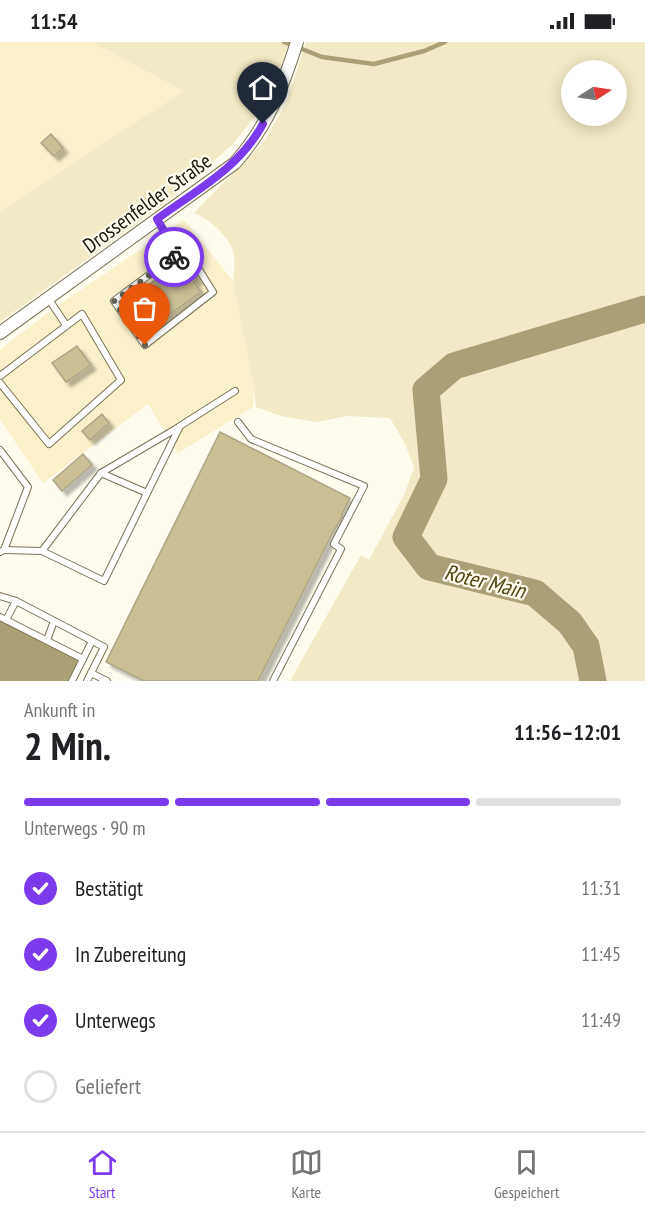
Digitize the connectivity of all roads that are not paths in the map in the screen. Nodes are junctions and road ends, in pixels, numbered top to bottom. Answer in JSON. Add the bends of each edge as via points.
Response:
{"nodes":[{"id":1,"x":297,"y":42,"type":"edge"},
{"id":2,"x":157,"y":219,"type":"junction"},
{"id":3,"x":177,"y":254,"type":"junction"},
{"id":4,"x":48,"y":298,"type":"junction"},
{"id":5,"x":66,"y":325,"type":"junction"},
{"id":6,"x":0,"y":333,"type":"edge"},
{"id":7,"x":0,"y":376,"type":"edge"},
{"id":8,"x":0,"y":383,"type":"edge"},
{"id":9,"x":234,"y":391,"type":"dead end"},
{"id":10,"x":238,"y":422,"type":"dead end"},
{"id":11,"x":180,"y":426,"type":"junction"},
{"id":12,"x":0,"y":450,"type":"edge"},
{"id":13,"x":101,"y":473,"type":"junction"},
{"id":14,"x":147,"y":493,"type":"junction"},
{"id":15,"x":2,"y":551,"type":"edge"},
{"id":16,"x":42,"y":551,"type":"junction"},
{"id":17,"x":0,"y":596,"type":"edge"},
{"id":18,"x":16,"y":601,"type":"junction"},
{"id":19,"x":3,"y":618,"type":"edge"},
{"id":20,"x":54,"y":621,"type":"junction"},
{"id":21,"x":46,"y":640,"type":"junction"},
{"id":22,"x":92,"y":641,"type":"junction"},
{"id":23,"x":83,"y":658,"type":"junction"},
{"id":24,"x":91,"y":673,"type":"junction"},
{"id":25,"x":72,"y":681,"type":"edge"},
{"id":26,"x":87,"y":681,"type":"edge"},
{"id":27,"x":107,"y":681,"type":"edge"},
{"id":28,"x":273,"y":681,"type":"edge"}],
"edges":[{"from":1,"to":2,"type":"street","name":"Drossenfelder Straße","via":[[285,81],[254,140],[235,163]]},
{"from":2,"to":3,"type":"lane"},
{"from":2,"to":4,"type":"street","name":"Drossenfelder Straße"},
{"from":3,"to":3,"type":"lane","via":[[114,301],[145,345],[213,292],[186,249]]},
{"from":4,"to":5,"type":"lane"},
{"from":4,"to":6,"type":"street","name":"Drossenfelder Straße"},
{"from":5,"to":7,"type":"lane"},
{"from":5,"to":8,"type":"lane","via":[[82,314],[121,380],[49,444]]},
{"from":9,"to":11,"type":"lane"},
{"from":10,"to":28,"type":"lane","via":[[251,439],[364,486],[334,544],[341,549]]},
{"from":11,"to":13,"type":"lane"},
{"from":11,"to":14,"type":"lane"},
{"from":12,"to":15,"type":"lane","via":[[28,487]]},
{"from":13,"to":14,"type":"lane"},
{"from":13,"to":16,"type":"lane"},
{"from":14,"to":16,"type":"lane","via":[[104,581]]},
{"from":15,"to":16,"type":"lane"},
{"from":17,"to":18,"type":"lane"},
{"from":18,"to":19,"type":"lane"},
{"from":18,"to":20,"type":"lane"},
{"from":19,"to":21,"type":"lane"},
{"from":20,"to":21,"type":"lane"},
{"from":20,"to":22,"type":"lane"},
{"from":21,"to":23,"type":"lane"},
{"from":22,"to":23,"type":"lane"},
{"from":22,"to":24,"type":"lane","via":[[104,647]]},
{"from":23,"to":25,"type":"lane"},
{"from":24,"to":26,"type":"lane"},
{"from":24,"to":27,"type":"lane"}]}
